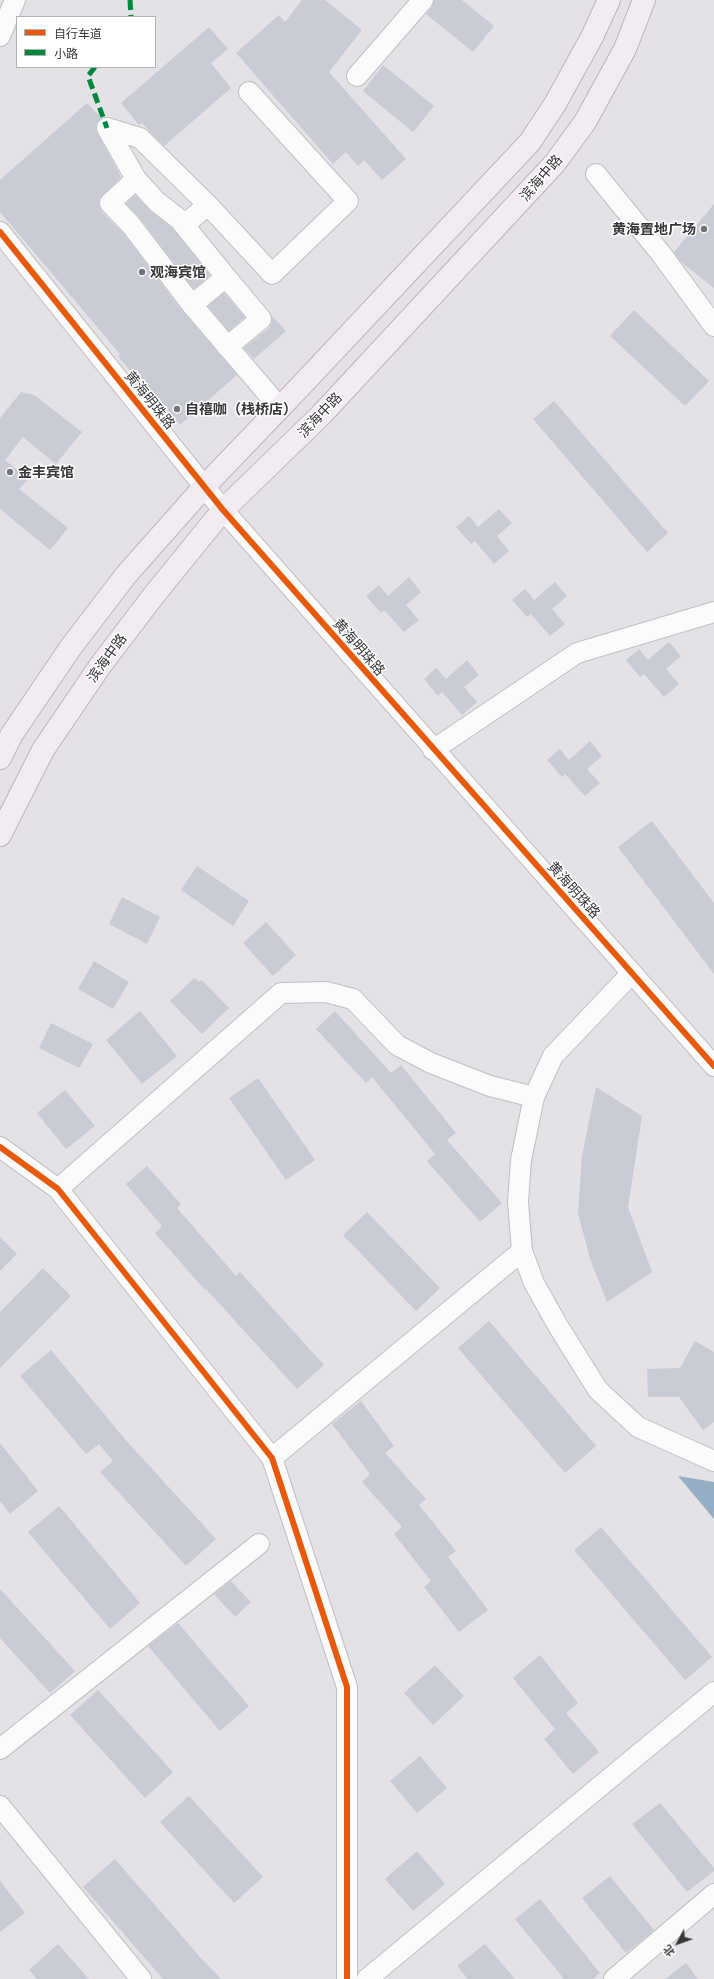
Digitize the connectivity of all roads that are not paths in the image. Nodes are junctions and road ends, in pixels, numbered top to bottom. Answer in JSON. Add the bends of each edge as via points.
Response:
{"nodes":[{"id":1,"x":15,"y":0,"type":"edge"},
{"id":2,"x":423,"y":0,"type":"edge"},
{"id":3,"x":609,"y":0,"type":"edge"},
{"id":4,"x":644,"y":0,"type":"edge"},
{"id":5,"x":0,"y":36,"type":"edge"},
{"id":6,"x":357,"y":76,"type":"dead end"},
{"id":7,"x":249,"y":92,"type":"dead end"},
{"id":8,"x":596,"y":174,"type":"dead end"},
{"id":9,"x":136,"y":179,"type":"junction"},
{"id":10,"x":208,"y":205,"type":"junction"},
{"id":11,"x":184,"y":226,"type":"junction"},
{"id":12,"x":0,"y":232,"type":"edge"},
{"id":13,"x":226,"y":277,"type":"junction"},
{"id":14,"x":192,"y":305,"type":"junction"},
{"id":15,"x":714,"y":326,"type":"edge"},
{"id":16,"x":227,"y":347,"type":"junction"},
{"id":17,"x":280,"y":408,"type":"junction"},
{"id":18,"x":204,"y":487,"type":"junction"},
{"id":19,"x":223,"y":510,"type":"junction"},
{"id":20,"x":714,"y":612,"type":"edge"},
{"id":21,"x":433,"y":750,"type":"junction"},
{"id":22,"x":0,"y":758,"type":"edge"},
{"id":23,"x":0,"y":835,"type":"edge"},
{"id":24,"x":632,"y":973,"type":"junction"},
{"id":25,"x":714,"y":1066,"type":"edge"},
{"id":26,"x":534,"y":1097,"type":"junction"},
{"id":27,"x":0,"y":1147,"type":"edge"},
{"id":28,"x":58,"y":1189,"type":"junction"},
{"id":29,"x":522,"y":1251,"type":"junction"},
{"id":30,"x":272,"y":1458,"type":"junction"},
{"id":31,"x":714,"y":1461,"type":"edge"},
{"id":32,"x":260,"y":1544,"type":"dead end"},
{"id":33,"x":714,"y":1692,"type":"edge"},
{"id":34,"x":0,"y":1749,"type":"edge"},
{"id":35,"x":0,"y":1806,"type":"edge"},
{"id":36,"x":714,"y":1894,"type":"edge"},
{"id":37,"x":141,"y":1979,"type":"edge"},
{"id":38,"x":347,"y":1979,"type":"edge"},
{"id":39,"x":367,"y":1979,"type":"edge"},
{"id":40,"x":614,"y":1979,"type":"edge"}],
"edges":[{"from":1,"to":5,"type":"street"},
{"from":2,"to":6,"type":"street"},
{"from":3,"to":17,"type":"main road","via":[[555,104],[530,142]]},
{"from":4,"to":19,"type":"main road","name":"滨海中路","via":[[624,49],[596,102],[556,163],[321,415]]},
{"from":7,"to":10,"type":"street","via":[[348,201],[272,274]]},
{"from":8,"to":15,"type":"street","via":[[662,255]]},
{"from":9,"to":10,"type":"street","via":[[107,128],[140,138]]},
{"from":9,"to":11,"type":"street"},
{"from":9,"to":14,"type":"street","via":[[110,203]]},
{"from":10,"to":11,"type":"street"},
{"from":11,"to":13,"type":"street"},
{"from":12,"to":18,"type":"street","name":"黄海明珠路"},
{"from":13,"to":14,"type":"street"},
{"from":13,"to":16,"type":"street","via":[[261,319]]},
{"from":14,"to":16,"type":"street"},
{"from":16,"to":17,"type":"street"},
{"from":17,"to":18,"type":"main road"},
{"from":18,"to":19,"type":"street","name":"黄海明珠路"},
{"from":18,"to":22,"type":"main road","via":[[126,575],[71,647],[12,734]]},
{"from":19,"to":21,"type":"street","name":"黄海明珠路"},
{"from":19,"to":23,"type":"main road","name":"滨海中路","via":[[100,666],[43,750]]},
{"from":20,"to":21,"type":"street","via":[[577,653]]},
{"from":21,"to":24,"type":"street","name":"黄海明珠路"},
{"from":24,"to":25,"type":"street","name":"黄海明珠路"},
{"from":24,"to":26,"type":"street","via":[[554,1056]]},
{"from":26,"to":28,"type":"street","via":[[490,1086],[431,1063],[397,1045],[353,999],[326,992],[281,994]]},
{"from":26,"to":29,"type":"street","via":[[521,1160],[518,1202]]},
{"from":27,"to":28,"type":"street"},
{"from":28,"to":30,"type":"street"},
{"from":29,"to":30,"type":"street"},
{"from":29,"to":31,"type":"street","via":[[534,1283],[554,1320],[598,1390],[638,1427]]},
{"from":30,"to":38,"type":"street","via":[[347,1687]]},
{"from":32,"to":34,"type":"street"},
{"from":33,"to":39,"type":"street"},
{"from":35,"to":37,"type":"street"},
{"from":36,"to":40,"type":"street"}]}
